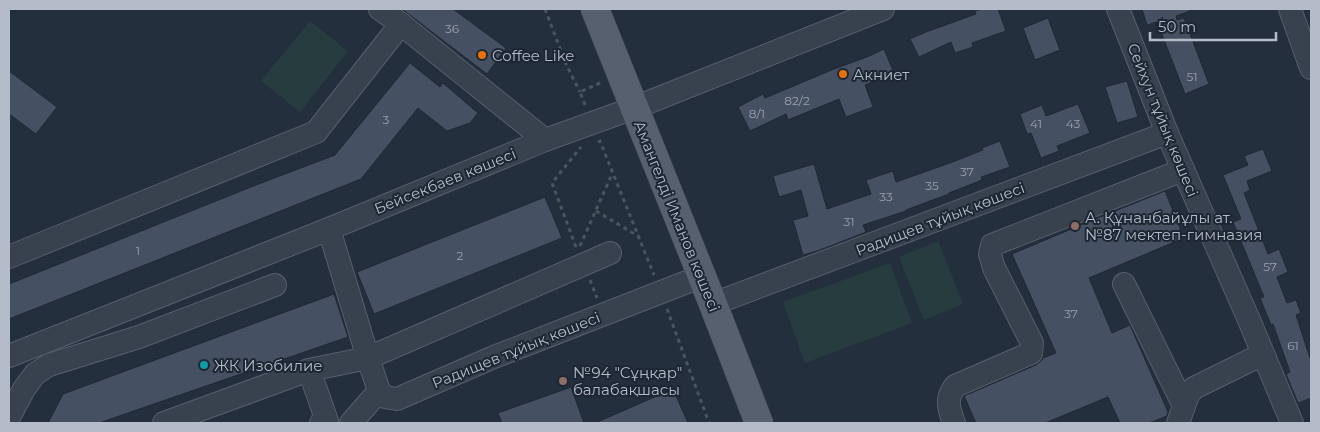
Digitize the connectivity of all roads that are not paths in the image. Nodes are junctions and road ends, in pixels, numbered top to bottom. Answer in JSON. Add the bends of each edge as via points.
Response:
{"nodes":[{"id":1,"x":380,"y":9,"type":"edge"},
{"id":2,"x":580,"y":9,"type":"edge"},
{"id":3,"x":595,"y":9,"type":"edge"},
{"id":4,"x":883,"y":9,"type":"edge"},
{"id":5,"x":1118,"y":9,"type":"edge"},
{"id":6,"x":1290,"y":9,"type":"edge"},
{"id":7,"x":401,"y":24,"type":"junction"},
{"id":8,"x":1311,"y":68,"type":"edge"},
{"id":9,"x":627,"y":110,"type":"junction"},
{"id":10,"x":1167,"y":133,"type":"junction"},
{"id":11,"x":545,"y":140,"type":"junction"},
{"id":12,"x":1183,"y":170,"type":"junction"},
{"id":13,"x":329,"y":229,"type":"junction"},
{"id":14,"x":610,"y":252,"type":"dead end"},
{"id":15,"x":9,"y":257,"type":"edge"},
{"id":16,"x":687,"y":282,"type":"junction"},
{"id":17,"x":275,"y":284,"type":"dead end"},
{"id":18,"x":1124,"y":284,"type":"dead end"},
{"id":19,"x":713,"y":304,"type":"junction"},
{"id":20,"x":1263,"y":354,"type":"junction"},
{"id":21,"x":9,"y":356,"type":"edge"},
{"id":22,"x":368,"y":358,"type":"junction"},
{"id":23,"x":309,"y":370,"type":"junction"},
{"id":24,"x":379,"y":390,"type":"junction"},
{"id":25,"x":1181,"y":415,"type":"edge"},
{"id":26,"x":9,"y":417,"type":"edge"},
{"id":27,"x":164,"y":423,"type":"edge"},
{"id":28,"x":321,"y":423,"type":"edge"},
{"id":29,"x":351,"y":423,"type":"edge"},
{"id":30,"x":742,"y":423,"type":"edge"},
{"id":31,"x":759,"y":423,"type":"edge"},
{"id":32,"x":954,"y":423,"type":"edge"},
{"id":33,"x":1292,"y":423,"type":"edge"}],
"edges":[{"from":1,"to":7,"type":"street"},
{"from":2,"to":9,"type":"main road","name":"Амангелді Иманов көшесі"},
{"from":3,"to":9,"type":"main road","name":"Амангелді Иманов көшесі"},
{"from":4,"to":9,"type":"street","name":"Бейсекбаев көшесі"},
{"from":5,"to":10,"type":"street","name":"Сейхун тұйық көшесі"},
{"from":6,"to":8,"type":"street"},
{"from":7,"to":11,"type":"street"},
{"from":7,"to":15,"type":"street","via":[[316,132]]},
{"from":9,"to":11,"type":"street","name":"Бейсекбаев көшесі"},
{"from":9,"to":16,"type":"main road","name":"Амангелді Иманов көшесі"},
{"from":9,"to":19,"type":"main road","name":"Амангелді Иманов көшесі"},
{"from":10,"to":12,"type":"street","name":"Сейхун тұйық көшесі"},
{"from":10,"to":19,"type":"street","name":"Радищев тұйық көшесі"},
{"from":11,"to":13,"type":"street","name":"Бейсекбаев көшесі"},
{"from":12,"to":20,"type":"street","name":"Сейхун тұйық көшесі"},
{"from":12,"to":32,"type":"street","via":[[992,245],[990,254],[994,268],[1032,343],[1031,353],[956,386],[950,394],[949,408]]},
{"from":13,"to":21,"type":"street","name":"Бейсекбаев көшесі"},
{"from":13,"to":22,"type":"street"},
{"from":14,"to":22,"type":"street"},
{"from":16,"to":24,"type":"street","name":"Радищев тұйық көшесі","via":[[494,357],[397,399],[385,397]]},
{"from":16,"to":30,"type":"main road","name":"Амангелді Иманов көшесі"},
{"from":17,"to":26,"type":"street","via":[[139,337],[49,365],[34,374]]},
{"from":18,"to":25,"type":"street"},
{"from":19,"to":31,"type":"main road","name":"Амангелді Иманов көшесі"},
{"from":20,"to":25,"type":"street","via":[[1194,388]]},
{"from":20,"to":33,"type":"street","name":"Сейхун тұйық көшесі"},
{"from":22,"to":23,"type":"street"},
{"from":22,"to":24,"type":"street"},
{"from":23,"to":27,"type":"street"},
{"from":23,"to":28,"type":"street","via":[[327,421]]},
{"from":24,"to":29,"type":"street"}]}
